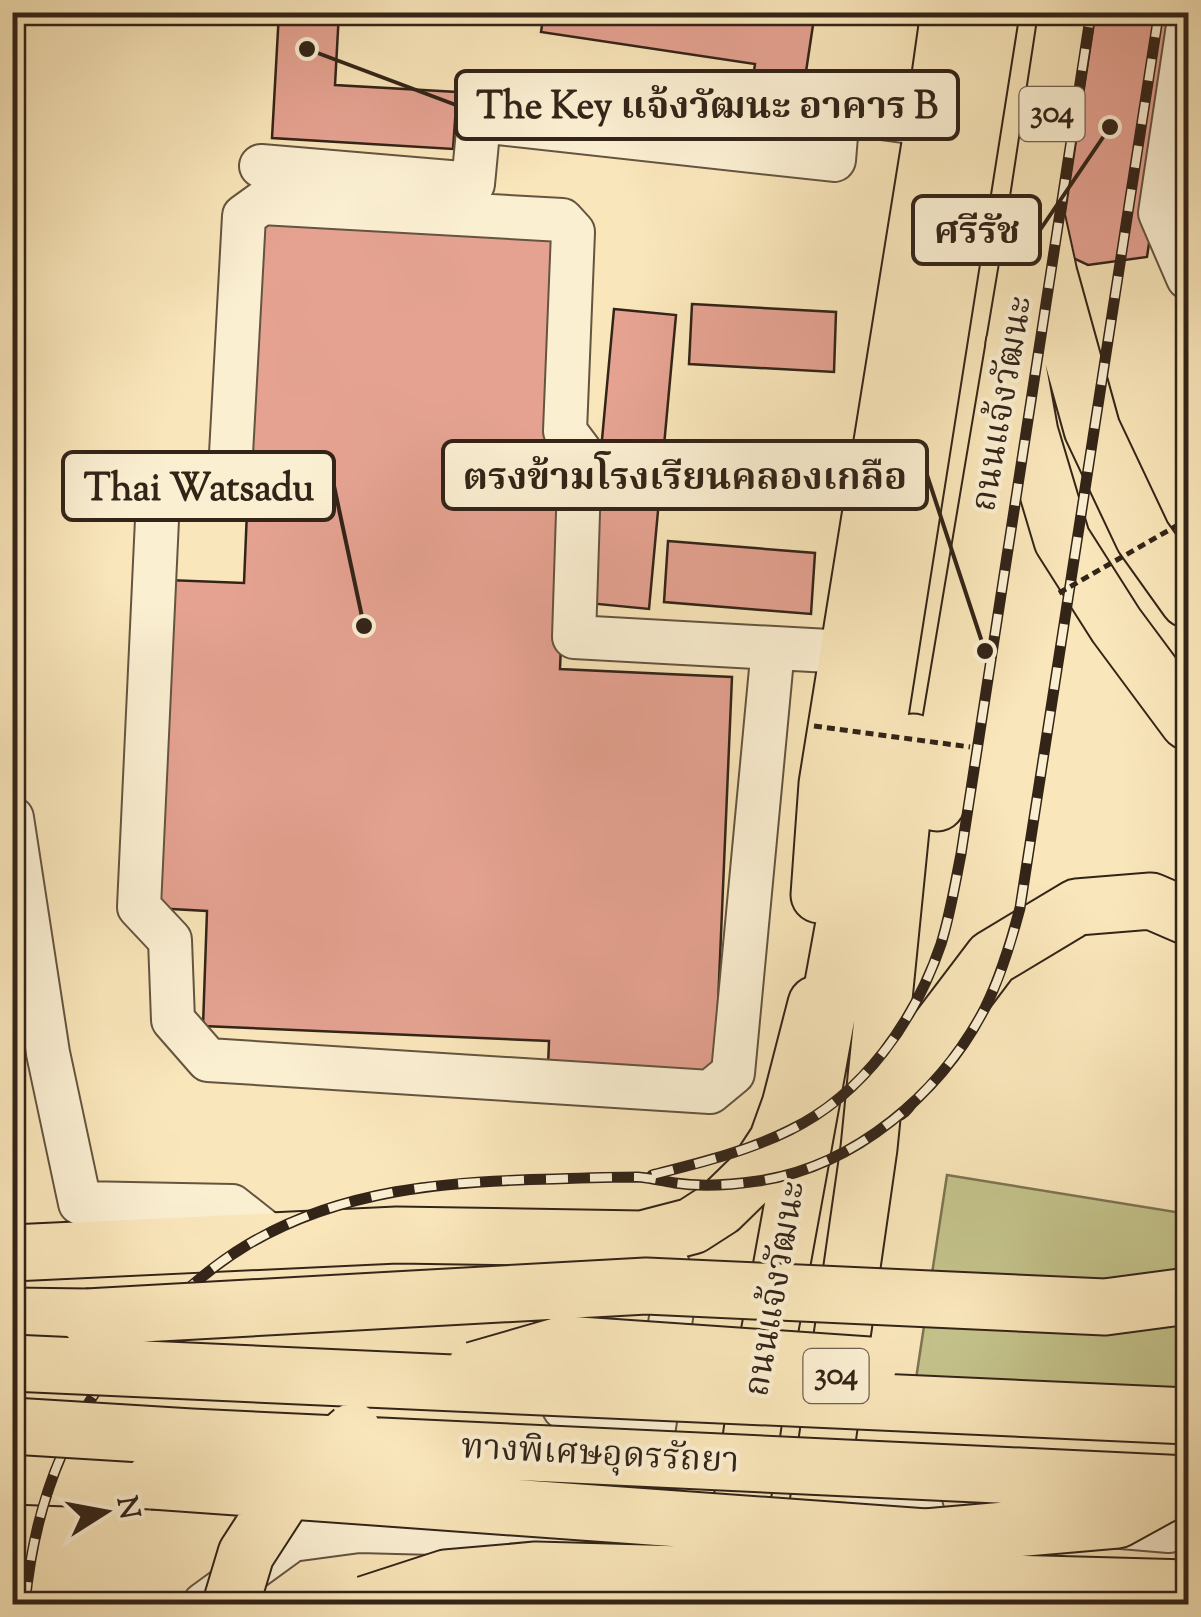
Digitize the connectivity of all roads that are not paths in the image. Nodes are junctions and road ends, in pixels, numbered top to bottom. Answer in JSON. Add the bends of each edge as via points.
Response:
{"nodes":[{"id":1,"x":949,"y":12,"type":"edge"},
{"id":2,"x":991,"y":12,"type":"edge"},
{"id":3,"x":1028,"y":12,"type":"edge"},
{"id":4,"x":1067,"y":12,"type":"edge"},
{"id":5,"x":1188,"y":26,"type":"edge"},
{"id":6,"x":933,"y":125,"type":"junction"},
{"id":7,"x":261,"y":166,"type":"dead end"},
{"id":8,"x":1036,"y":216,"type":"junction"},
{"id":9,"x":974,"y":241,"type":"junction"},
{"id":10,"x":1188,"y":278,"type":"edge"},
{"id":11,"x":1014,"y":344,"type":"junction"},
{"id":12,"x":1188,"y":600,"type":"edge"},
{"id":13,"x":773,"y":648,"type":"junction"},
{"id":14,"x":848,"y":652,"type":"junction"},
{"id":15,"x":1188,"y":722,"type":"edge"},
{"id":16,"x":14,"y":838,"type":"edge"},
{"id":17,"x":1170,"y":909,"type":"edge"},
{"id":18,"x":816,"y":1004,"type":"junction"},
{"id":19,"x":30,"y":1054,"type":"edge"},
{"id":20,"x":812,"y":1093,"type":"junction"},
{"id":21,"x":889,"y":1094,"type":"junction"},
{"id":22,"x":869,"y":1148,"type":"junction"},
{"id":23,"x":642,"y":1239,"type":"junction"},
{"id":24,"x":275,"y":1240,"type":"junction"},
{"id":25,"x":12,"y":1253,"type":"edge"},
{"id":26,"x":1188,"y":1296,"type":"edge"},
{"id":27,"x":12,"y":1316,"type":"edge"},
{"id":28,"x":1188,"y":1382,"type":"edge"},
{"id":29,"x":17,"y":1386,"type":"edge"},
{"id":30,"x":756,"y":1410,"type":"junction"},
{"id":31,"x":1188,"y":1416,"type":"edge"},
{"id":32,"x":635,"y":1420,"type":"junction"},
{"id":33,"x":12,"y":1476,"type":"edge"},
{"id":34,"x":819,"y":1494,"type":"junction"},
{"id":35,"x":1182,"y":1499,"type":"edge"},
{"id":36,"x":638,"y":1532,"type":"junction"},
{"id":37,"x":1188,"y":1588,"type":"edge"},
{"id":38,"x":204,"y":1604,"type":"edge"},
{"id":39,"x":232,"y":1604,"type":"edge"},
{"id":40,"x":366,"y":1604,"type":"edge"},
{"id":41,"x":580,"y":1604,"type":"edge"},
{"id":42,"x":627,"y":1604,"type":"edge"},
{"id":43,"x":727,"y":1604,"type":"edge"},
{"id":44,"x":804,"y":1604,"type":"edge"}],
"edges":[{"from":1,"to":6,"type":"main road","name":"ถนนแจ้งวัฒนะ","number":"304"},
{"from":2,"to":9,"type":"main road","name":"ถนนแจ้งวัฒนะ"},
{"from":3,"to":9,"type":"main road","name":"ถนนแจ้งวัฒนะ"},
{"from":4,"to":8,"type":"main road","name":"ถนนแจ้งวัฒนะ","number":"304"},
{"from":5,"to":10,"type":"street","via":[[1160,213]]},
{"from":6,"to":7,"type":"street","via":[[838,112],[834,160],[480,121],[474,184]]},
{"from":6,"to":14,"type":"main road","name":"ถนนแจ้งวัฒนะ","number":"304"},
{"from":8,"to":11,"type":"main road","name":"ถนนแจ้งวัฒนะ","number":"304"},
{"from":8,"to":12,"type":"main road","via":[[1092,429],[1143,538]]},
{"from":9,"to":20,"type":"main road","name":"ถนนแจ้งวัฒนะ"},
{"from":9,"to":22,"type":"main road","name":"ถนนแจ้งวัฒนะ","via":[[904,800]]},
{"from":11,"to":15,"type":"main road","via":[[1030,433],[1062,540]]},
{"from":11,"to":21,"type":"main road","name":"ถนนแจ้งวัฒนะ","number":"304"},
{"from":13,"to":13,"type":"street","via":[[733,1073],[710,1092],[208,1060],[173,1020],[170,940],[140,906],[158,498],[230,472],[244,216],[262,202],[562,220],[573,232],[565,431],[580,452],[574,637]]},
{"from":13,"to":14,"type":"street"},
{"from":14,"to":18,"type":"main road","name":"ถนนแจ้งวัฒนะ","number":"304","via":[[821,847]]},
{"from":16,"to":19,"type":"street"},
{"from":17,"to":21,"type":"main road","via":[[1077,907],[992,958]]},
{"from":18,"to":20,"type":"main road","name":"ถนนแจ้งวัฒนะ","number":"304"},
{"from":18,"to":23,"type":"main road","via":[[778,1141],[756,1173],[692,1226]]},
{"from":19,"to":24,"type":"street","via":[[80,1202],[232,1206]]},
{"from":20,"to":30,"type":"main road","name":"ถนนแจ้งวัฒนะ","number":"304"},
{"from":21,"to":22,"type":"main road","name":"ถนนแจ้งวัฒนะ","number":"304"},
{"from":22,"to":34,"type":"main road","name":"ถนนแจ้งวัฒนะ","number":"304"},
{"from":23,"to":24,"type":"main road"},
{"from":23,"to":32,"type":"street","via":[[662,1251],[674,1278],[672,1310]]},
{"from":24,"to":25,"type":"main road"},
{"from":26,"to":27,"type":"main road","bridge":true,"via":[[1105,1306],[646,1286]]},
{"from":28,"to":39,"type":"main road","bridge":true,"via":[[564,1344],[449,1378],[353,1432],[290,1486],[246,1554]]},
{"from":29,"to":31,"type":"main road","name":"ทางพิเศษอุดรรัถยา","bridge":true},
{"from":29,"to":32,"type":"street","via":[[564,1408]]},
{"from":29,"to":35,"type":"main road","name":"ทางพิเศษอุดรรัถยา","bridge":true,"via":[[191,1437]]},
{"from":30,"to":32,"type":"street"},
{"from":30,"to":43,"type":"main road","name":"ถนนแจ้งวัฒนะ","number":"304"},
{"from":32,"to":36,"type":"street"},
{"from":32,"to":38,"type":"street","via":[[632,1484],[614,1520],[553,1536],[358,1531],[292,1540]]},
{"from":33,"to":35,"type":"main road","bridge":true,"via":[[926,1537],[1117,1520]]},
{"from":34,"to":35,"type":"street","via":[[871,1506]]},
{"from":34,"to":44,"type":"main road","name":"ถนนแจ้งวัฒนะ","number":"304"},
{"from":36,"to":41,"type":"street","via":[[620,1564]]},
{"from":36,"to":42,"type":"street"},
{"from":37,"to":40,"type":"main road","bridge":true,"via":[[536,1570],[446,1578]]}]}
